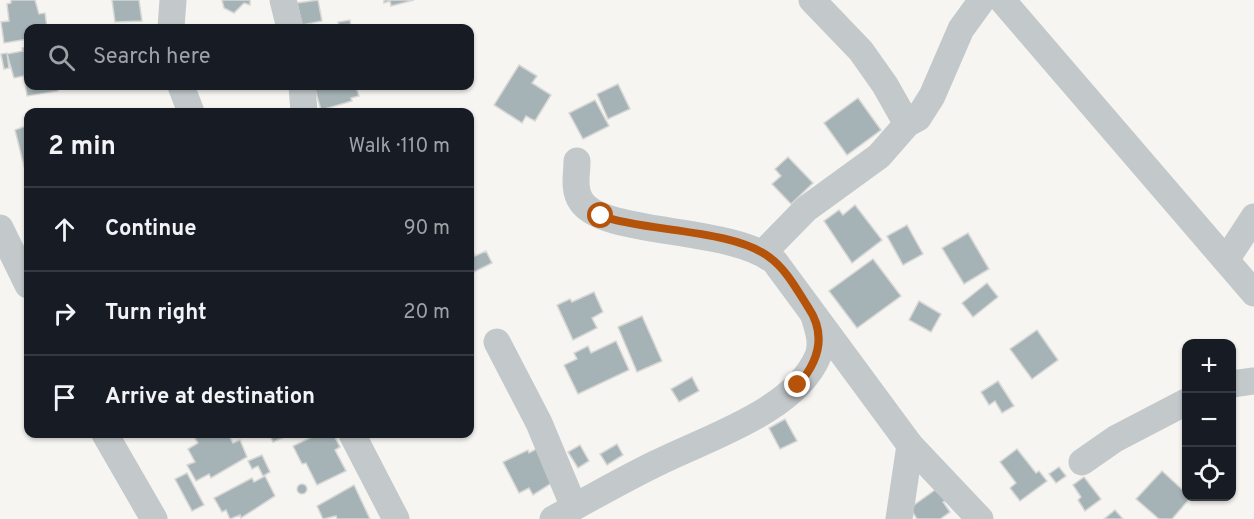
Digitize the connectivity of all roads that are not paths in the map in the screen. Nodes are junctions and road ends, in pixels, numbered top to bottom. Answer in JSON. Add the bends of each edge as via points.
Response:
{"nodes":[{"id":1,"x":173,"y":0,"type":"edge"},
{"id":2,"x":812,"y":0,"type":"edge"},
{"id":3,"x":982,"y":0,"type":"edge"},
{"id":4,"x":1002,"y":0,"type":"edge"},
{"id":5,"x":171,"y":24,"type":"edge"},
{"id":6,"x":183,"y":90,"type":"edge"},
{"id":7,"x":302,"y":90,"type":"edge"},
{"id":8,"x":189,"y":108,"type":"edge"},
{"id":9,"x":304,"y":108,"type":"edge"},
{"id":10,"x":907,"y":124,"type":"junction"},
{"id":11,"x":578,"y":161,"type":"dead end"},
{"id":12,"x":1254,"y":218,"type":"edge"},
{"id":13,"x":0,"y":228,"type":"edge"},
{"id":14,"x":763,"y":253,"type":"junction"},
{"id":15,"x":1238,"y":265,"type":"edge"},
{"id":16,"x":24,"y":277,"type":"edge"},
{"id":17,"x":1254,"y":293,"type":"edge"},
{"id":18,"x":814,"y":316,"type":"junction"},
{"id":19,"x":497,"y":342,"type":"dead end"},
{"id":20,"x":1254,"y":381,"type":"edge"},
{"id":21,"x":1236,"y":383,"type":"edge"},
{"id":22,"x":1182,"y":404,"type":"edge"},
{"id":23,"x":107,"y":438,"type":"edge"},
{"id":24,"x":354,"y":438,"type":"edge"},
{"id":25,"x":910,"y":445,"type":"junction"},
{"id":26,"x":1082,"y":462,"type":"dead end"},
{"id":27,"x":564,"y":513,"type":"edge"},
{"id":28,"x":154,"y":519,"type":"edge"},
{"id":29,"x":396,"y":519,"type":"edge"},
{"id":30,"x":899,"y":519,"type":"edge"},
{"id":31,"x":980,"y":519,"type":"edge"}],
"edges":[{"from":1,"to":5,"type":"street"},
{"from":2,"to":10,"type":"street","via":[[861,51]]},
{"from":3,"to":10,"type":"street","via":[[961,29],[925,109]]},
{"from":4,"to":15,"type":"street"},
{"from":6,"to":8,"type":"street"},
{"from":7,"to":9,"type":"street"},
{"from":10,"to":14,"type":"street","via":[[879,156],[806,209]]},
{"from":11,"to":14,"type":"street","via":[[576,190],[589,210],[614,220],[712,237]]},
{"from":12,"to":15,"type":"street"},
{"from":13,"to":16,"type":"street"},
{"from":14,"to":18,"type":"street","via":[[780,267]]},
{"from":15,"to":17,"type":"street"},
{"from":18,"to":25,"type":"street"},
{"from":18,"to":27,"type":"street","via":[[819,333],[818,355],[785,397]]},
{"from":19,"to":27,"type":"street","via":[[534,412]]},
{"from":20,"to":21,"type":"street"},
{"from":22,"to":26,"type":"street","via":[[1115,439]]},
{"from":23,"to":28,"type":"street"},
{"from":24,"to":29,"type":"street"},
{"from":25,"to":30,"type":"street"},
{"from":25,"to":31,"type":"street"}]}
